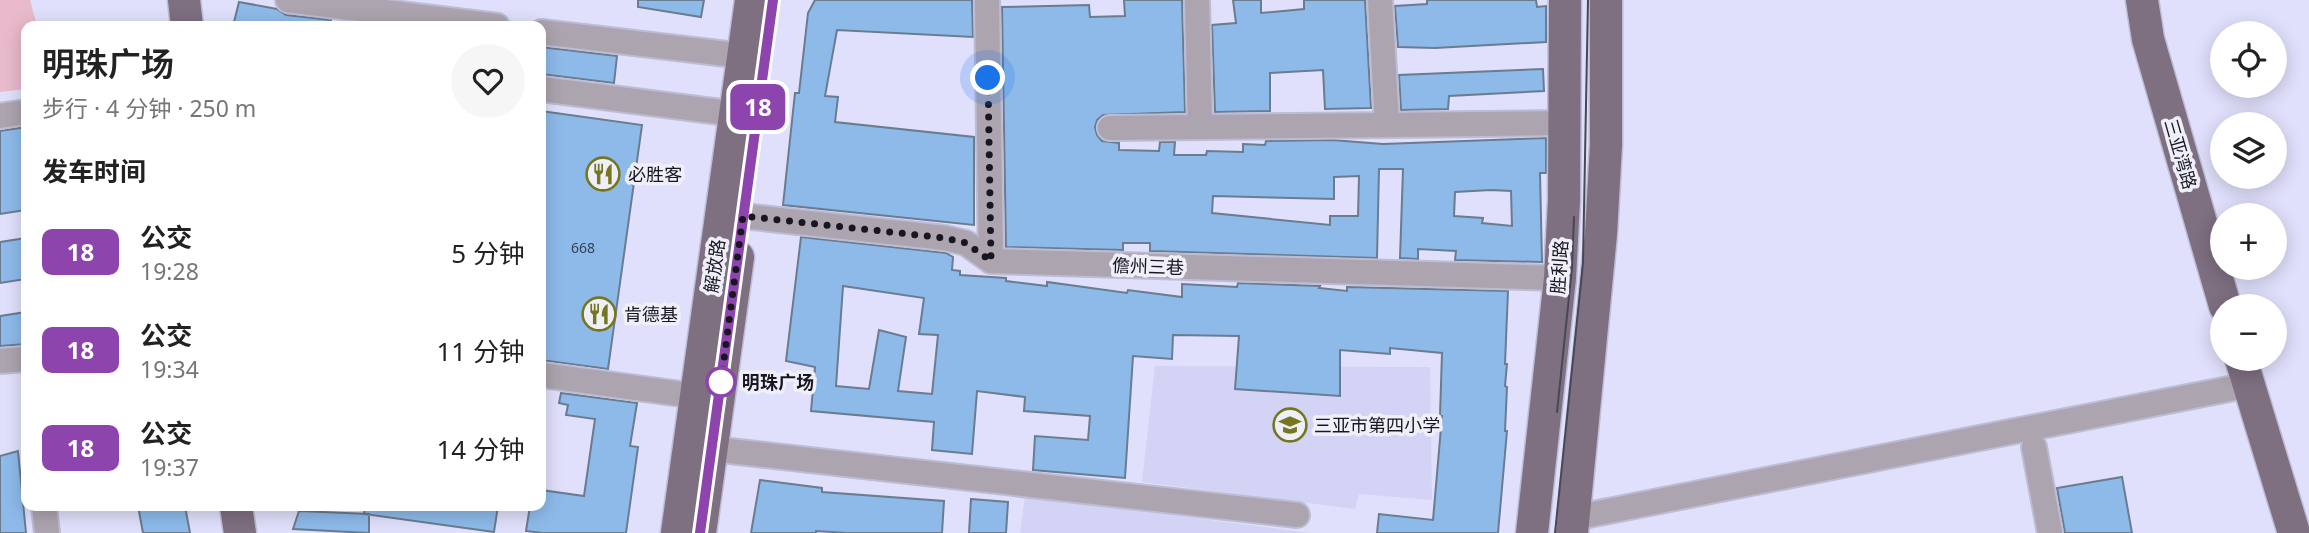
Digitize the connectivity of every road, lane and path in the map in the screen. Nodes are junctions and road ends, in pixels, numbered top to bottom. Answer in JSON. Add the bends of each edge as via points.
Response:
{"nodes":[{"id":1,"x":166,"y":0,"type":"edge"},
{"id":2,"x":184,"y":0,"type":"edge"},
{"id":3,"x":288,"y":0,"type":"edge"},
{"id":4,"x":751,"y":0,"type":"edge"},
{"id":5,"x":773,"y":0,"type":"edge"},
{"id":6,"x":987,"y":0,"type":"edge"},
{"id":7,"x":1197,"y":0,"type":"edge"},
{"id":8,"x":1380,"y":0,"type":"edge"},
{"id":9,"x":1565,"y":0,"type":"edge"},
{"id":10,"x":1606,"y":0,"type":"edge"},
{"id":11,"x":2142,"y":0,"type":"edge"},
{"id":12,"x":372,"y":12,"type":"edge"},
{"id":13,"x":168,"y":21,"type":"edge"},
{"id":14,"x":186,"y":21,"type":"edge"},
{"id":15,"x":452,"y":21,"type":"edge"},
{"id":16,"x":546,"y":33,"type":"edge"},
{"id":17,"x":744,"y":56,"type":"junction"},
{"id":18,"x":546,"y":90,"type":"edge"},
{"id":19,"x":546,"y":104,"type":"edge"},
{"id":20,"x":21,"y":113,"type":"edge"},
{"id":21,"x":0,"y":116,"type":"edge"},
{"id":22,"x":734,"y":122,"type":"junction"},
{"id":23,"x":1564,"y":123,"type":"junction"},
{"id":24,"x":1387,"y":125,"type":"junction"},
{"id":25,"x":1200,"y":127,"type":"junction"},
{"id":26,"x":1110,"y":128,"type":"dead end"},
{"id":27,"x":743,"y":216,"type":"junction"},
{"id":28,"x":991,"y":261,"type":"junction"},
{"id":29,"x":1560,"y":278,"type":"junction"},
{"id":30,"x":2222,"y":294,"type":"edge"},
{"id":31,"x":21,"y":359,"type":"edge"},
{"id":32,"x":0,"y":361,"type":"edge"},
{"id":33,"x":2245,"y":372,"type":"edge"},
{"id":34,"x":546,"y":376,"type":"edge"},
{"id":35,"x":696,"y":396,"type":"junction"},
{"id":36,"x":2034,"y":447,"type":"dead end"},
{"id":37,"x":712,"y":449,"type":"junction"},
{"id":38,"x":45,"y":511,"type":"edge"},
{"id":39,"x":237,"y":511,"type":"edge"},
{"id":40,"x":254,"y":511,"type":"edge"},
{"id":41,"x":1297,"y":515,"type":"dead end"},
{"id":42,"x":1573,"y":526,"type":"edge"},
{"id":43,"x":47,"y":533,"type":"edge"},
{"id":44,"x":240,"y":533,"type":"edge"},
{"id":45,"x":257,"y":533,"type":"edge"},
{"id":46,"x":677,"y":533,"type":"edge"},
{"id":47,"x":700,"y":533,"type":"edge"},
{"id":48,"x":1532,"y":533,"type":"edge"},
{"id":49,"x":2050,"y":533,"type":"edge"},
{"id":50,"x":2294,"y":533,"type":"edge"}],
"edges":[{"from":1,"to":13,"type":"main road"},
{"from":2,"to":14,"type":"main road"},
{"from":3,"to":12,"type":"street"},
{"from":4,"to":17,"type":"main road","name":"解放路"},
{"from":5,"to":27,"type":"main road","name":"解放路"},
{"from":6,"to":28,"type":"street"},
{"from":7,"to":25,"type":"street"},
{"from":8,"to":24,"type":"street"},
{"from":9,"to":23,"type":"main road","name":"胜利路"},
{"from":10,"to":42,"type":"main road","via":[[1601,234]]},
{"from":11,"to":30,"type":"main road","name":"三亚湾路","via":[[2148,39]]},
{"from":12,"to":15,"type":"street"},
{"from":16,"to":17,"type":"street"},
{"from":17,"to":22,"type":"main road","name":"解放路"},
{"from":18,"to":22,"type":"street"},
{"from":19,"to":22,"type":"street"},
{"from":20,"to":21,"type":"street"},
{"from":22,"to":35,"type":"main road","name":"解放路"},
{"from":23,"to":24,"type":"street"},
{"from":23,"to":29,"type":"main road","name":"胜利路"},
{"from":24,"to":25,"type":"street"},
{"from":25,"to":26,"type":"street"},
{"from":27,"to":28,"type":"street","via":[[945,238],[966,243]]},
{"from":27,"to":37,"type":"main road","name":"解放路"},
{"from":28,"to":29,"type":"street","name":"儋州三巷"},
{"from":29,"to":48,"type":"main road","name":"胜利路"},
{"from":31,"to":32,"type":"street"},
{"from":33,"to":42,"type":"street"},
{"from":33,"to":50,"type":"main road"},
{"from":34,"to":35,"type":"street"},
{"from":35,"to":46,"type":"main road","name":"解放路"},
{"from":36,"to":49,"type":"street"},
{"from":37,"to":41,"type":"street"},
{"from":37,"to":47,"type":"main road","name":"解放路"},
{"from":38,"to":43,"type":"street"},
{"from":39,"to":44,"type":"main road"},
{"from":40,"to":45,"type":"main road"}]}
